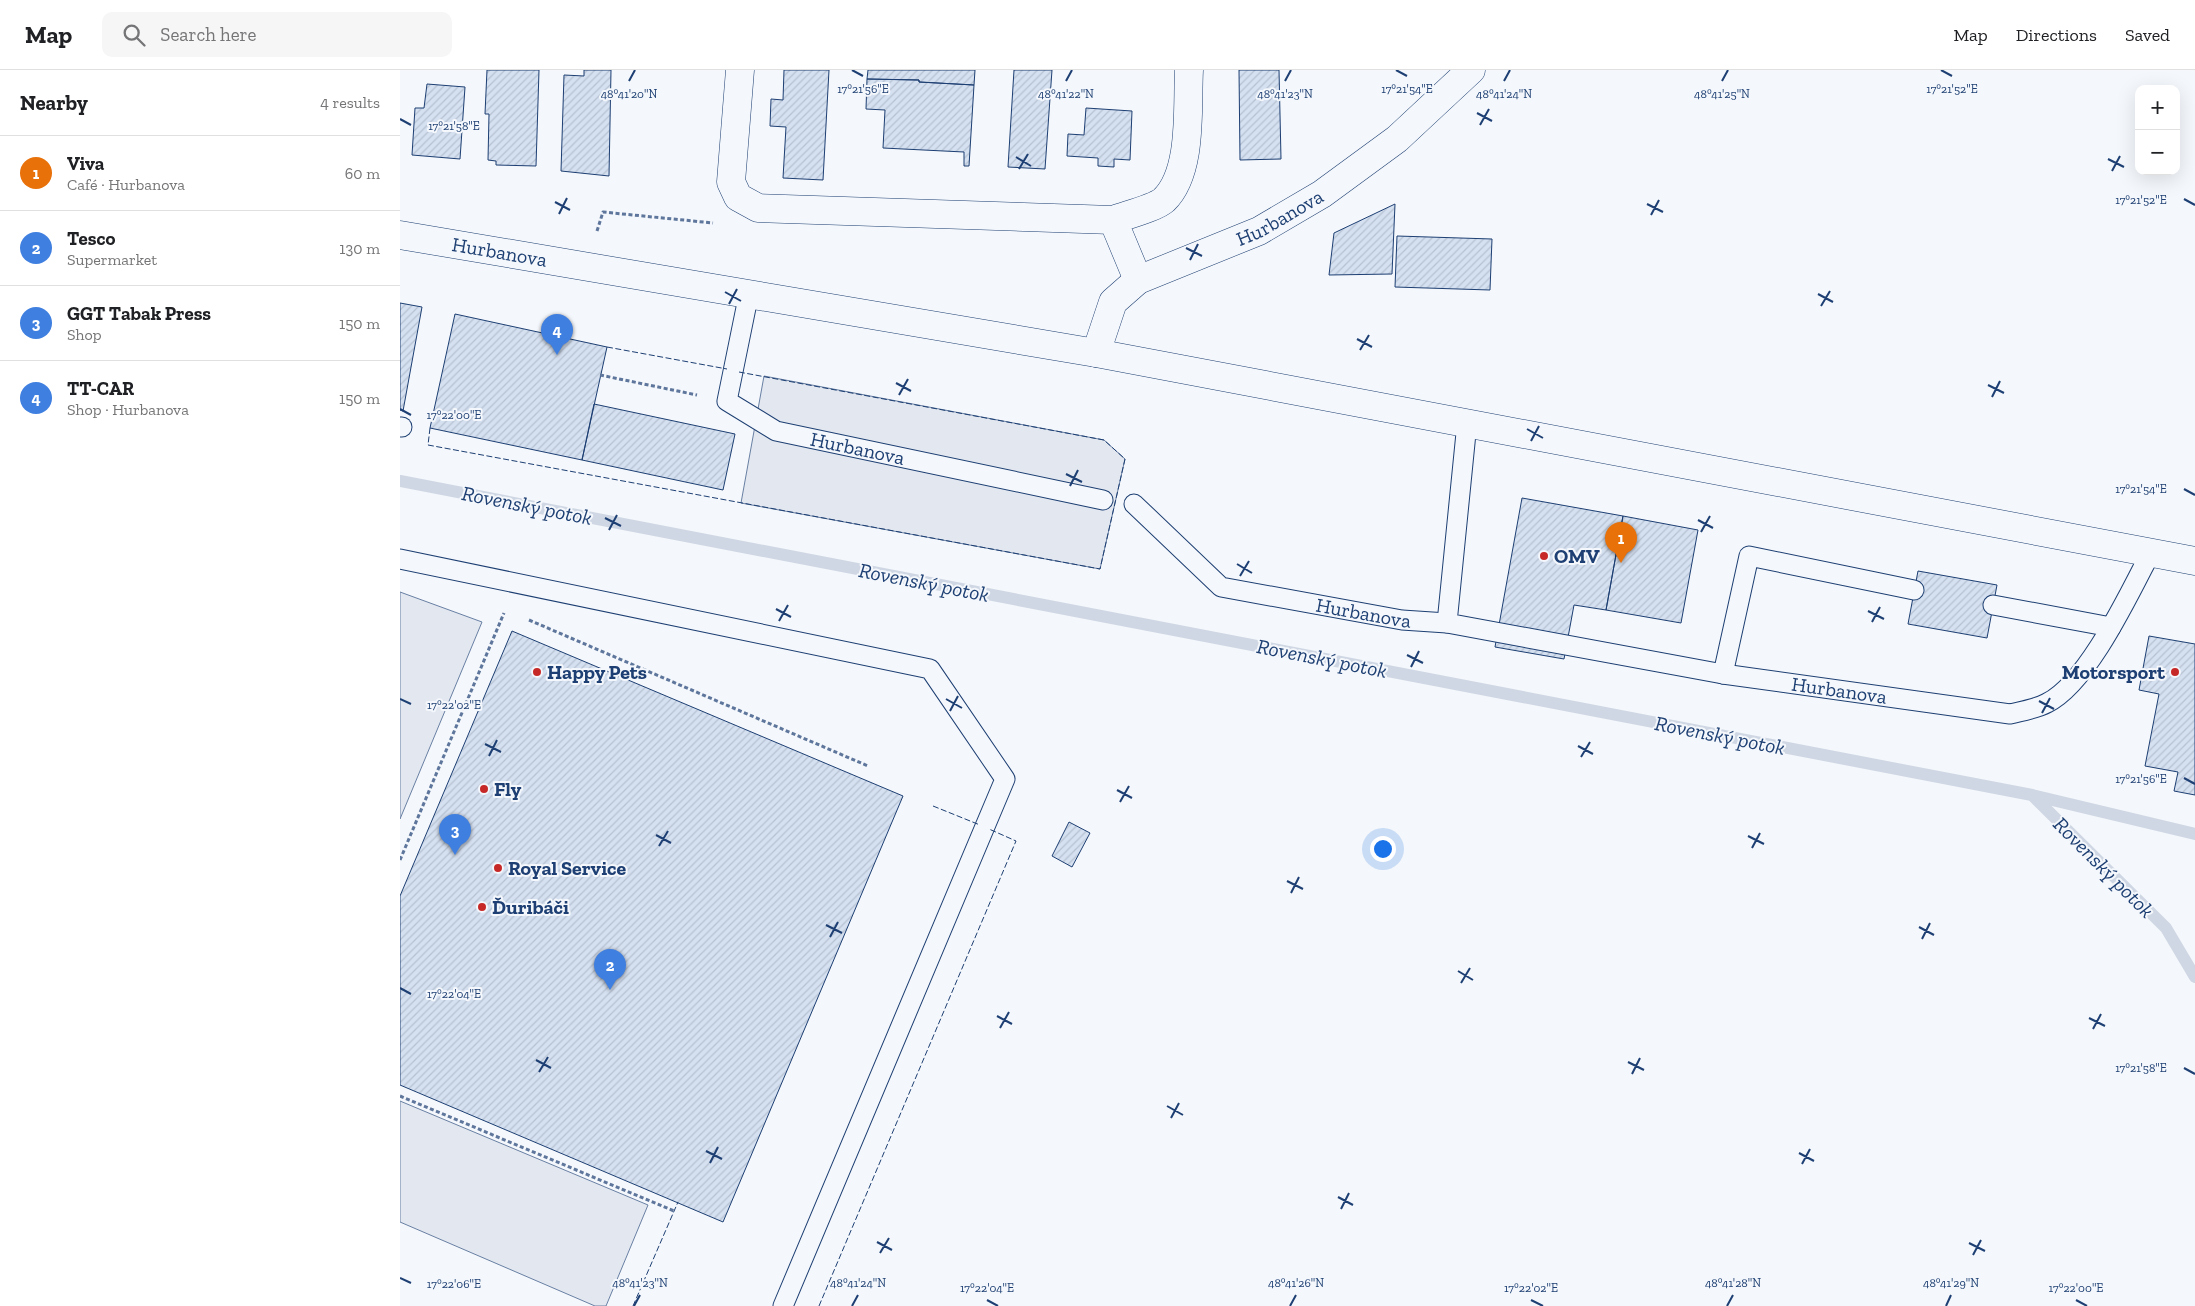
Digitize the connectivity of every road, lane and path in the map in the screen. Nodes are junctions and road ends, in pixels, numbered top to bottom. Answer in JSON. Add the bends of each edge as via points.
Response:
{"nodes":[{"id":1,"x":740,"y":70,"type":"edge"},
{"id":2,"x":1189,"y":70,"type":"edge"},
{"id":3,"x":1472,"y":70,"type":"edge"},
{"id":4,"x":1113,"y":220,"type":"junction"},
{"id":5,"x":721,"y":224,"type":"dead end"},
{"id":6,"x":596,"y":232,"type":"dead end"},
{"id":7,"x":400,"y":235,"type":"edge"},
{"id":8,"x":1138,"y":280,"type":"junction"},
{"id":9,"x":748,"y":293,"type":"junction"},
{"id":10,"x":1096,"y":353,"type":"junction"},
{"id":11,"x":600,"y":375,"type":"dead end"},
{"id":12,"x":727,"y":401,"type":"junction"},
{"id":13,"x":1467,"y":423,"type":"junction"},
{"id":14,"x":1103,"y":500,"type":"dead end"},
{"id":15,"x":1134,"y":504,"type":"dead end"},
{"id":16,"x":2151,"y":552,"type":"junction"},
{"id":17,"x":400,"y":559,"type":"edge"},
{"id":18,"x":2195,"y":561,"type":"edge"},
{"id":19,"x":1914,"y":590,"type":"dead end"},
{"id":20,"x":1993,"y":605,"type":"dead end"},
{"id":21,"x":505,"y":610,"type":"dead end"},
{"id":22,"x":523,"y":618,"type":"dead end"},
{"id":23,"x":1447,"y":623,"type":"junction"},
{"id":24,"x":2112,"y":627,"type":"junction"},
{"id":25,"x":1723,"y":674,"type":"junction"},
{"id":26,"x":868,"y":766,"type":"dead end"},
{"id":27,"x":400,"y":860,"type":"edge"},
{"id":28,"x":400,"y":1096,"type":"edge"},
{"id":29,"x":674,"y":1211,"type":"dead end"},
{"id":30,"x":783,"y":1306,"type":"edge"}],
"edges":[{"from":1,"to":4,"type":"main road","via":[[731,182],[738,197],[758,208]]},
{"from":2,"to":4,"type":"main road","via":[[1184,162],[1177,182],[1163,201]]},
{"from":3,"to":8,"type":"main road","name":"Hurbanova","via":[[1397,139],[1322,194],[1259,230]]},
{"from":4,"to":8,"type":"main road"},
{"from":5,"to":6,"type":"path","via":[[603,212]]},
{"from":7,"to":9,"type":"main road","name":"Hurbanova"},
{"from":8,"to":10,"type":"main road","name":"Hurbanova","via":[[1113,302]]},
{"from":9,"to":10,"type":"main road","name":"Hurbanova"},
{"from":9,"to":12,"type":"lane"},
{"from":10,"to":13,"type":"main road","name":"Hurbanova"},
{"from":11,"to":12,"type":"path"},
{"from":12,"to":14,"type":"lane","name":"Hurbanova","via":[[776,431]]},
{"from":13,"to":16,"type":"main road","name":"Hurbanova"},
{"from":13,"to":23,"type":"lane"},
{"from":15,"to":23,"type":"lane","name":"Hurbanova","via":[[1221,587],[1402,620]]},
{"from":16,"to":18,"type":"main road","name":"Hurbanova"},
{"from":16,"to":24,"type":"lane","name":"Hurbanova"},
{"from":17,"to":30,"type":"lane","via":[[930,669],[1004,778]]},
{"from":19,"to":25,"type":"lane","via":[[1749,556]]},
{"from":20,"to":24,"type":"lane"},
{"from":21,"to":27,"type":"path"},
{"from":22,"to":26,"type":"path"},
{"from":23,"to":25,"type":"lane","name":"Hurbanova"},
{"from":24,"to":25,"type":"lane","name":"Hurbanova","via":[[2073,682],[2048,703],[2010,714]]},
{"from":28,"to":29,"type":"path"}]}
